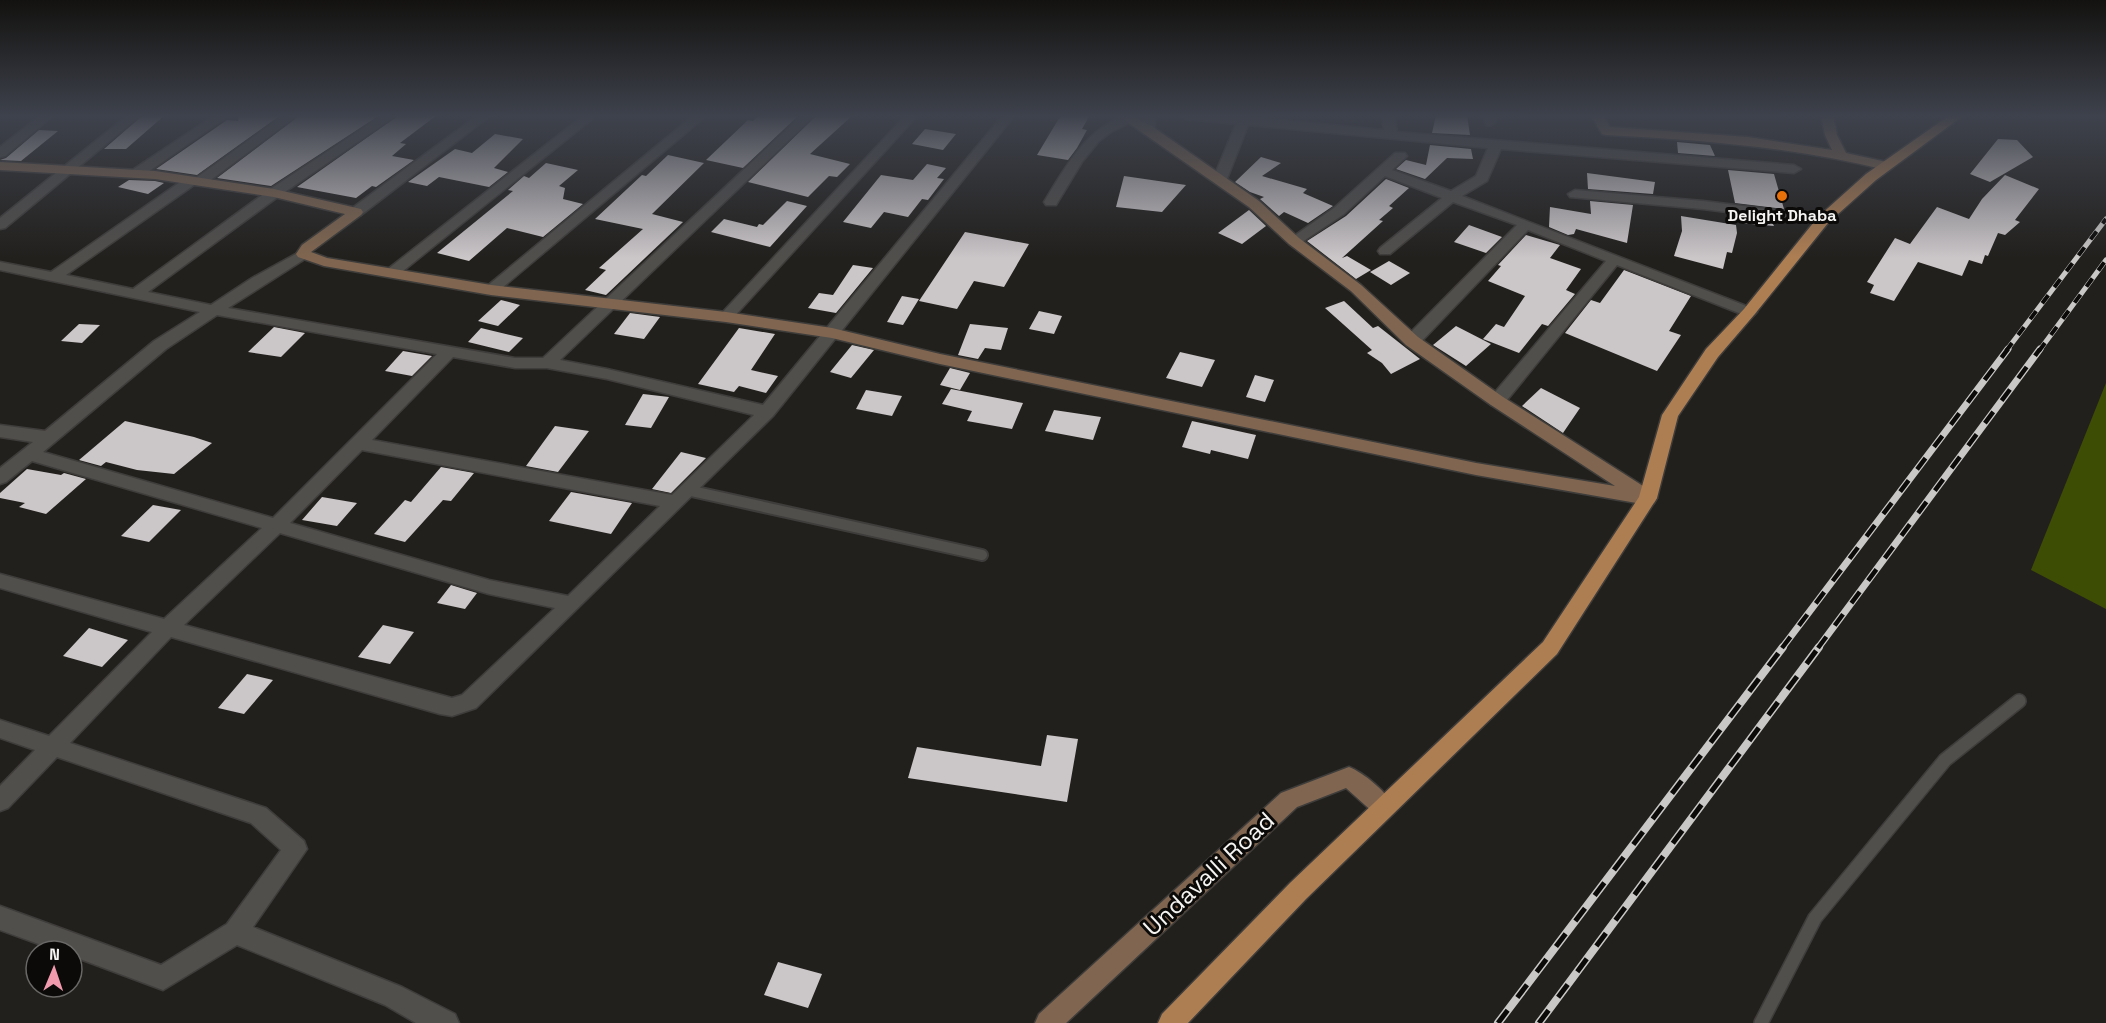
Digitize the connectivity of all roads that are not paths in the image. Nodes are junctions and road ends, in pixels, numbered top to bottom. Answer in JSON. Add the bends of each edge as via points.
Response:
{"nodes":[{"id":1,"x":77,"y":163,"type":"edge"},
{"id":2,"x":152,"y":163,"type":"edge"},
{"id":3,"x":223,"y":163,"type":"edge"},
{"id":4,"x":319,"y":163,"type":"edge"},
{"id":5,"x":422,"y":163,"type":"edge"},
{"id":6,"x":531,"y":163,"type":"edge"},
{"id":7,"x":644,"y":163,"type":"edge"},
{"id":8,"x":759,"y":163,"type":"edge"},
{"id":9,"x":868,"y":163,"type":"edge"},
{"id":10,"x":970,"y":163,"type":"edge"},
{"id":11,"x":1075,"y":163,"type":"edge"},
{"id":12,"x":1200,"y":163,"type":"edge"},
{"id":13,"x":1227,"y":163,"type":"edge"},
{"id":14,"x":1392,"y":163,"type":"edge"},
{"id":15,"x":1488,"y":163,"type":"edge"},
{"id":16,"x":1716,"y":163,"type":"edge"},
{"id":17,"x":1874,"y":163,"type":"edge"},
{"id":18,"x":1891,"y":163,"type":"edge"},
{"id":19,"x":0,"y":166,"type":"edge"},
{"id":20,"x":1886,"y":166,"type":"junction"},
{"id":21,"x":1794,"y":169,"type":"dead end"},
{"id":22,"x":68,"y":170,"type":"junction"},
{"id":23,"x":1383,"y":171,"type":"junction"},
{"id":24,"x":136,"y":174,"type":"junction"},
{"id":25,"x":1220,"y":179,"type":"junction"},
{"id":26,"x":195,"y":182,"type":"junction"},
{"id":27,"x":274,"y":193,"type":"junction"},
{"id":28,"x":1575,"y":194,"type":"dead end"},
{"id":29,"x":1451,"y":197,"type":"junction"},
{"id":30,"x":1051,"y":202,"type":"dead end"},
{"id":31,"x":357,"y":212,"type":"junction"},
{"id":32,"x":1823,"y":220,"type":"junction"},
{"id":33,"x":1526,"y":224,"type":"junction"},
{"id":34,"x":0,"y":225,"type":"edge"},
{"id":35,"x":1294,"y":241,"type":"junction"},
{"id":36,"x":1385,"y":252,"type":"dead end"},
{"id":37,"x":303,"y":254,"type":"junction"},
{"id":38,"x":1614,"y":260,"type":"junction"},
{"id":39,"x":0,"y":266,"type":"edge"},
{"id":40,"x":393,"y":272,"type":"junction"},
{"id":41,"x":55,"y":276,"type":"junction"},
{"id":42,"x":491,"y":290,"type":"junction"},
{"id":43,"x":135,"y":294,"type":"junction"},
{"id":44,"x":610,"y":305,"type":"junction"},
{"id":45,"x":214,"y":310,"type":"junction"},
{"id":46,"x":1749,"y":312,"type":"junction"},
{"id":47,"x":726,"y":317,"type":"junction"},
{"id":48,"x":832,"y":333,"type":"junction"},
{"id":49,"x":1412,"y":341,"type":"junction"},
{"id":50,"x":449,"y":352,"type":"junction"},
{"id":51,"x":547,"y":363,"type":"junction"},
{"id":52,"x":1497,"y":401,"type":"junction"},
{"id":53,"x":766,"y":412,"type":"junction"},
{"id":54,"x":0,"y":431,"type":"edge"},
{"id":55,"x":50,"y":438,"type":"junction"},
{"id":56,"x":360,"y":444,"type":"junction"},
{"id":57,"x":29,"y":454,"type":"junction"},
{"id":58,"x":0,"y":478,"type":"edge"},
{"id":59,"x":681,"y":496,"type":"junction"},
{"id":60,"x":1648,"y":498,"type":"junction"},
{"id":61,"x":276,"y":526,"type":"junction"},
{"id":62,"x":982,"y":555,"type":"dead end"},
{"id":63,"x":0,"y":581,"type":"edge"},
{"id":64,"x":570,"y":604,"type":"junction"},
{"id":65,"x":167,"y":629,"type":"junction"},
{"id":66,"x":2019,"y":701,"type":"dead end"},
{"id":67,"x":0,"y":729,"type":"edge"},
{"id":68,"x":54,"y":748,"type":"junction"},
{"id":69,"x":0,"y":801,"type":"edge"},
{"id":70,"x":1383,"y":807,"type":"junction"},
{"id":71,"x":0,"y":918,"type":"edge"},
{"id":72,"x":235,"y":932,"type":"junction"},
{"id":73,"x":446,"y":1023,"type":"edge"},
{"id":74,"x":1048,"y":1023,"type":"edge"},
{"id":75,"x":1171,"y":1023,"type":"edge"},
{"id":76,"x":1761,"y":1023,"type":"edge"}],
"edges":[{"from":1,"to":22,"type":"street"},
{"from":2,"to":24,"type":"street"},
{"from":3,"to":26,"type":"street"},
{"from":4,"to":27,"type":"street"},
{"from":5,"to":31,"type":"street"},
{"from":6,"to":40,"type":"street"},
{"from":7,"to":42,"type":"street"},
{"from":8,"to":44,"type":"street"},
{"from":9,"to":47,"type":"street"},
{"from":10,"to":48,"type":"street"},
{"from":11,"to":30,"type":"street"},
{"from":12,"to":25,"type":"street"},
{"from":13,"to":25,"type":"street"},
{"from":14,"to":23,"type":"street"},
{"from":15,"to":29,"type":"street","via":[[1482,178]]},
{"from":16,"to":21,"type":"street"},
{"from":17,"to":20,"type":"street"},
{"from":18,"to":20,"type":"main road"},
{"from":19,"to":22,"type":"street"},
{"from":20,"to":32,"type":"main road"},
{"from":22,"to":24,"type":"street"},
{"from":22,"to":34,"type":"street"},
{"from":23,"to":29,"type":"street"},
{"from":23,"to":35,"type":"street","via":[[1338,212]]},
{"from":24,"to":26,"type":"street"},
{"from":25,"to":35,"type":"street"},
{"from":26,"to":27,"type":"street"},
{"from":26,"to":41,"type":"street"},
{"from":27,"to":31,"type":"street"},
{"from":27,"to":43,"type":"street"},
{"from":28,"to":32,"type":"street"},
{"from":29,"to":33,"type":"street"},
{"from":29,"to":36,"type":"street"},
{"from":31,"to":37,"type":"street"},
{"from":32,"to":46,"type":"main road"},
{"from":33,"to":38,"type":"street"},
{"from":33,"to":49,"type":"street"},
{"from":35,"to":49,"type":"street","via":[[1356,288]]},
{"from":37,"to":40,"type":"street","via":[[324,262]]},
{"from":37,"to":45,"type":"street"},
{"from":38,"to":46,"type":"street"},
{"from":38,"to":52,"type":"street"},
{"from":39,"to":41,"type":"street"},
{"from":40,"to":42,"type":"street"},
{"from":41,"to":43,"type":"street"},
{"from":42,"to":44,"type":"street"},
{"from":43,"to":45,"type":"street"},
{"from":44,"to":47,"type":"street"},
{"from":44,"to":51,"type":"street"},
{"from":45,"to":50,"type":"street"},
{"from":45,"to":55,"type":"street","via":[[160,345]]},
{"from":46,"to":60,"type":"main road","via":[[1712,352],[1670,415]]},
{"from":47,"to":48,"type":"street"},
{"from":48,"to":53,"type":"street"},
{"from":48,"to":60,"type":"street","via":[[940,359],[1465,467]]},
{"from":49,"to":52,"type":"street"},
{"from":50,"to":51,"type":"street","via":[[515,363]]},
{"from":50,"to":56,"type":"street"},
{"from":51,"to":53,"type":"street"},
{"from":52,"to":60,"type":"street"},
{"from":53,"to":59,"type":"street"},
{"from":54,"to":55,"type":"street"},
{"from":55,"to":57,"type":"street"},
{"from":56,"to":59,"type":"street"},
{"from":56,"to":61,"type":"street"},
{"from":57,"to":58,"type":"street"},
{"from":57,"to":61,"type":"street"},
{"from":59,"to":62,"type":"lane"},
{"from":59,"to":64,"type":"street"},
{"from":60,"to":70,"type":"main road","via":[[1550,648]]},
{"from":61,"to":64,"type":"street","via":[[489,587]]},
{"from":61,"to":65,"type":"street"},
{"from":63,"to":65,"type":"street"},
{"from":64,"to":65,"type":"street","via":[[469,702],[452,707]]},
{"from":65,"to":68,"type":"street"},
{"from":66,"to":76,"type":"lane","via":[[1945,760],[1815,918]]},
{"from":67,"to":68,"type":"street"},
{"from":68,"to":69,"type":"street"},
{"from":68,"to":72,"type":"street","via":[[258,815],[296,849]]},
{"from":70,"to":74,"type":"street","name":"Undavalli Road","via":[[1349,777],[1289,800]]},
{"from":70,"to":75,"type":"main road"},
{"from":71,"to":72,"type":"street","via":[[163,978]]},
{"from":72,"to":73,"type":"street","via":[[393,996]]}]}
